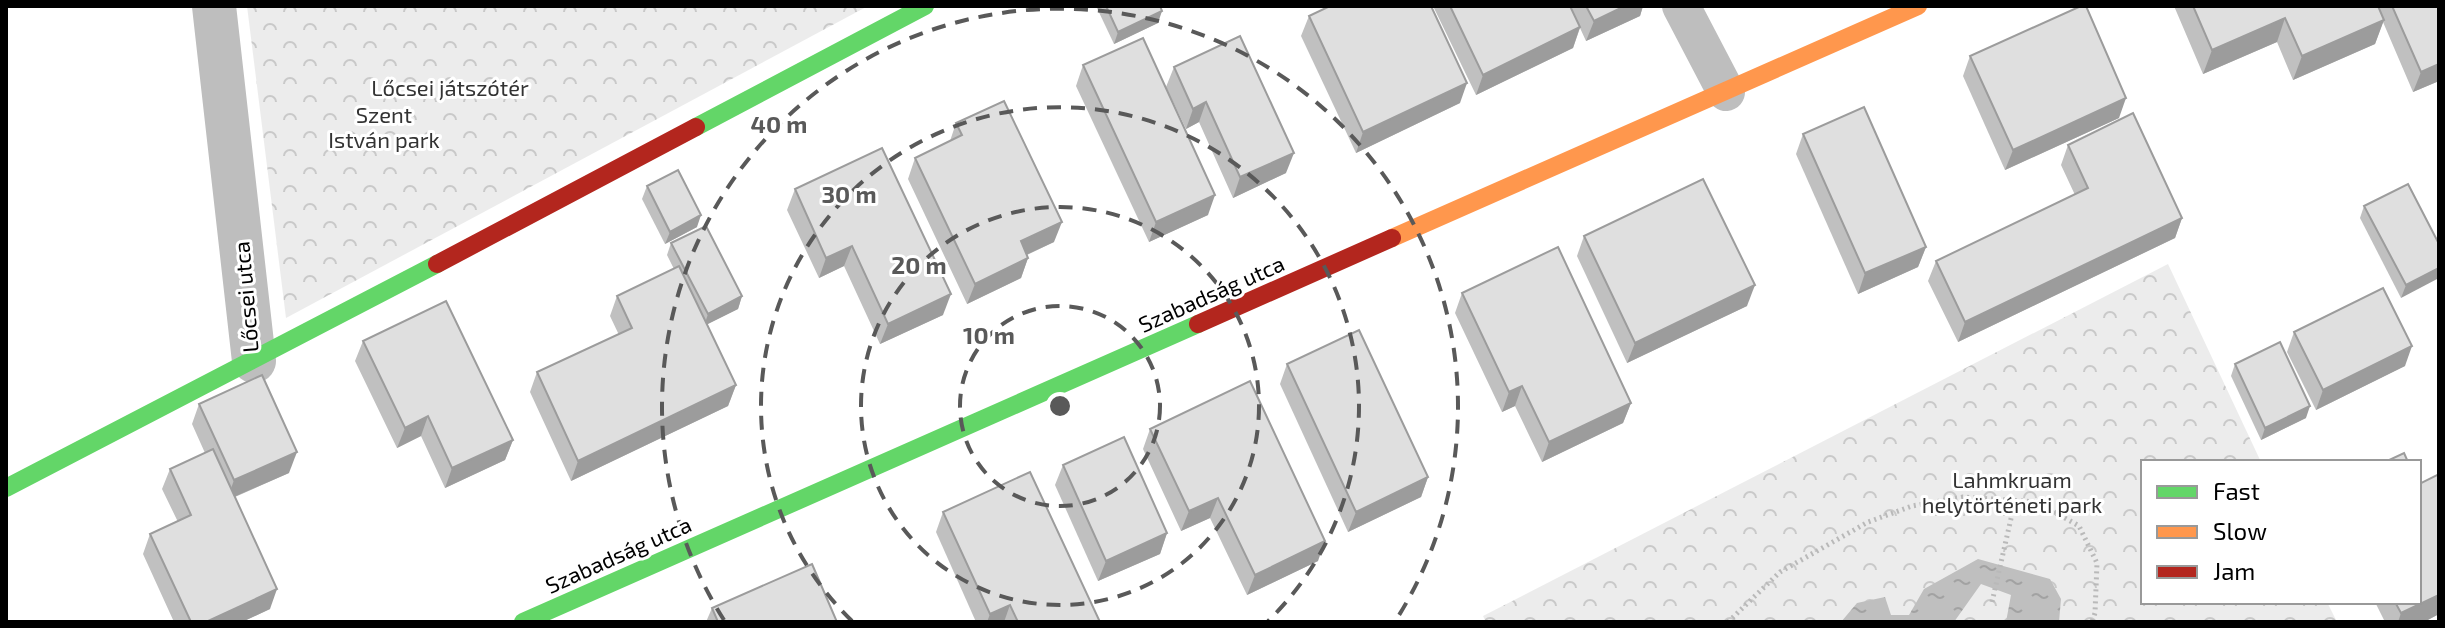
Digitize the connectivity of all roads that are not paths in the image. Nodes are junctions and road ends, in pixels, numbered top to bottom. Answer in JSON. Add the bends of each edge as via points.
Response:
{"nodes":[{"id":1,"x":214,"y":6,"type":"edge"},
{"id":2,"x":925,"y":6,"type":"edge"},
{"id":3,"x":1681,"y":6,"type":"edge"},
{"id":4,"x":1918,"y":6,"type":"edge"},
{"id":5,"x":1726,"y":92,"type":"junction"},
{"id":6,"x":254,"y":361,"type":"junction"},
{"id":7,"x":6,"y":488,"type":"edge"},
{"id":8,"x":523,"y":622,"type":"edge"}],
"edges":[{"from":1,"to":6,"type":"street","name":"Lőcsei utca"},
{"from":2,"to":6,"type":"street"},
{"from":3,"to":5,"type":"lane"},
{"from":4,"to":5,"type":"street","name":"Szabadság utca"},
{"from":5,"to":8,"type":"street","name":"Szabadság utca"},
{"from":6,"to":7,"type":"street","name":"Lőcsei utca"}]}
